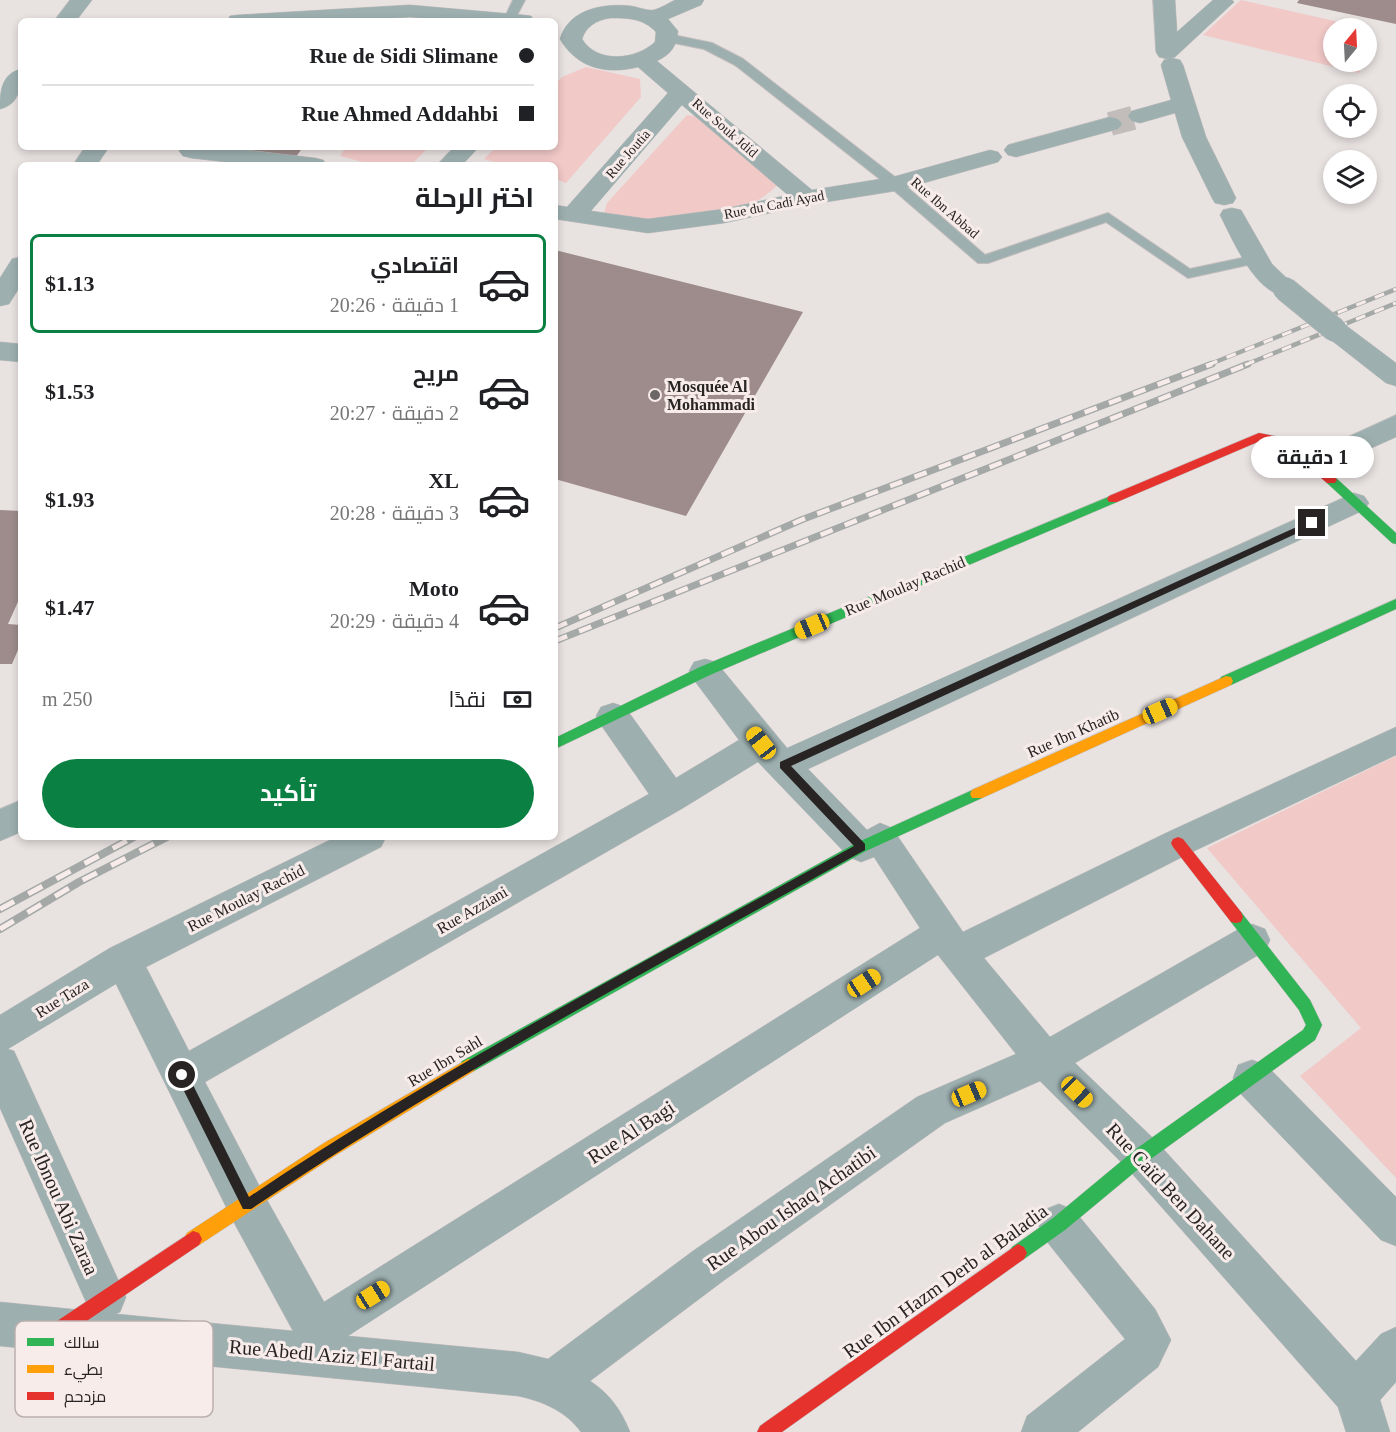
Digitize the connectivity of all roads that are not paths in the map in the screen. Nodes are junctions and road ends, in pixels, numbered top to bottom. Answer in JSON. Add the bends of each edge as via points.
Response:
{"nodes":[{"id":1,"x":81,"y":0,"type":"edge"},
{"id":2,"x":388,"y":0,"type":"edge"},
{"id":3,"x":519,"y":0,"type":"edge"},
{"id":4,"x":693,"y":0,"type":"edge"},
{"id":5,"x":1164,"y":0,"type":"edge"},
{"id":6,"x":1221,"y":1,"type":"edge"},
{"id":7,"x":407,"y":16,"type":"edge"},
{"id":8,"x":67,"y":18,"type":"edge"},
{"id":9,"x":339,"y":18,"type":"edge"},
{"id":10,"x":462,"y":18,"type":"edge"},
{"id":11,"x":516,"y":18,"type":"edge"},
{"id":12,"x":653,"y":18,"type":"junction"},
{"id":13,"x":564,"y":37,"type":"edge"},
{"id":14,"x":668,"y":38,"type":"junction"},
{"id":15,"x":642,"y":59,"type":"junction"},
{"id":16,"x":1172,"y":65,"type":"dead end"},
{"id":17,"x":18,"y":80,"type":"edge"},
{"id":18,"x":682,"y":91,"type":"junction"},
{"id":19,"x":0,"y":102,"type":"edge"},
{"id":20,"x":1183,"y":104,"type":"junction"},
{"id":21,"x":0,"y":108,"type":"edge"},
{"id":22,"x":18,"y":109,"type":"edge"},
{"id":23,"x":1140,"y":116,"type":"tunnel mouth"},
{"id":24,"x":1110,"y":124,"type":"tunnel mouth"},
{"id":25,"x":464,"y":150,"type":"edge"},
{"id":26,"x":1016,"y":150,"type":"dead end"},
{"id":27,"x":189,"y":154,"type":"edge"},
{"id":28,"x":990,"y":157,"type":"dead end"},
{"id":29,"x":311,"y":160,"type":"edge"},
{"id":30,"x":452,"y":162,"type":"edge"},
{"id":31,"x":895,"y":184,"type":"junction"},
{"id":32,"x":807,"y":198,"type":"junction"},
{"id":33,"x":564,"y":214,"type":"edge"},
{"id":34,"x":1259,"y":264,"type":"junction"},
{"id":35,"x":18,"y":270,"type":"edge"},
{"id":36,"x":0,"y":298,"type":"edge"},
{"id":37,"x":0,"y":351,"type":"edge"},
{"id":38,"x":18,"y":353,"type":"edge"},
{"id":39,"x":1395,"y":375,"type":"edge"},
{"id":40,"x":1396,"y":425,"type":"edge"},
{"id":41,"x":1314,"y":464,"type":"junction"},
{"id":42,"x":1354,"y":503,"type":"junction"},
{"id":43,"x":1396,"y":540,"type":"edge"},
{"id":44,"x":1396,"y":604,"type":"edge"},
{"id":45,"x":705,"y":671,"type":"junction"},
{"id":46,"x":613,"y":716,"type":"junction"},
{"id":47,"x":1396,"y":740,"type":"edge"},
{"id":48,"x":558,"y":743,"type":"edge"},
{"id":49,"x":772,"y":754,"type":"junction"},
{"id":50,"x":671,"y":798,"type":"junction"},
{"id":51,"x":18,"y":816,"type":"edge"},
{"id":52,"x":0,"y":827,"type":"edge"},
{"id":53,"x":363,"y":840,"type":"edge"},
{"id":54,"x":871,"y":843,"type":"junction"},
{"id":55,"x":1178,"y":843,"type":"junction"},
{"id":56,"x":1252,"y":940,"type":"junction"},
{"id":57,"x":950,"y":943,"type":"junction"},
{"id":58,"x":123,"y":960,"type":"junction"},
{"id":59,"x":0,"y":1035,"type":"edge"},
{"id":60,"x":1045,"y":1060,"type":"junction"},
{"id":61,"x":0,"y":1064,"type":"edge"},
{"id":62,"x":182,"y":1075,"type":"junction"},
{"id":63,"x":1252,"y":1078,"type":"junction"},
{"id":64,"x":1142,"y":1155,"type":"junction"},
{"id":65,"x":247,"y":1205,"type":"junction"},
{"id":66,"x":1059,"y":1224,"type":"junction"},
{"id":67,"x":1396,"y":1226,"type":"edge"},
{"id":68,"x":105,"y":1297,"type":"junction"},
{"id":69,"x":71,"y":1321,"type":"edge"},
{"id":70,"x":0,"y":1324,"type":"edge"},
{"id":71,"x":15,"y":1325,"type":"edge"},
{"id":72,"x":213,"y":1337,"type":"edge"},
{"id":73,"x":322,"y":1343,"type":"junction"},
{"id":74,"x":1396,"y":1349,"type":"edge"},
{"id":75,"x":554,"y":1382,"type":"junction"},
{"id":76,"x":1362,"y":1413,"type":"edge"},
{"id":77,"x":608,"y":1432,"type":"edge"},
{"id":78,"x":766,"y":1432,"type":"edge"},
{"id":79,"x":1043,"y":1432,"type":"edge"}],
"edges":[{"from":1,"to":8,"type":"street"},
{"from":2,"to":7,"type":"street"},
{"from":3,"to":11,"type":"lane"},
{"from":4,"to":12,"type":"street"},
{"from":5,"to":6,"type":"street","via":[[1167,51]]},
{"from":7,"to":9,"type":"street"},
{"from":7,"to":10,"type":"street"},
{"from":12,"to":13,"type":"street","via":[[610,12],[590,17]]},
{"from":12,"to":14,"type":"street","via":[[664,26]]},
{"from":13,"to":15,"type":"street","via":[[578,51],[597,60]]},
{"from":14,"to":15,"type":"street","via":[[662,49]]},
{"from":14,"to":31,"type":"lane","name":"Rue Ibn Abbad","via":[[708,46],[730,56]]},
{"from":15,"to":18,"type":"street","name":"Rue Souk Jdid"},
{"from":16,"to":20,"type":"street"},
{"from":17,"to":19,"type":"street"},
{"from":18,"to":32,"type":"street","name":"Rue Souk Jdid"},
{"from":18,"to":33,"type":"street","name":"Rue Joutia"},
{"from":20,"to":23,"type":"street"},
{"from":20,"to":34,"type":"street","via":[[1194,137]]},
{"from":21,"to":22,"type":"street"},
{"from":24,"to":26,"type":"street"},
{"from":25,"to":30,"type":"street"},
{"from":27,"to":29,"type":"street"},
{"from":28,"to":31,"type":"street","name":"Rue du Cadi Ayad"},
{"from":31,"to":32,"type":"street","name":"Rue du Cadi Ayad"},
{"from":31,"to":34,"type":"lane","name":"Rue Ibn Abbad","via":[[983,260],[1108,217],[1188,274]]},
{"from":32,"to":33,"type":"street","name":"Rue du Cadi Ayad","via":[[724,216],[648,226]]},
{"from":34,"to":39,"type":"street","bridge":true,"via":[[1335,330]]},
{"from":35,"to":36,"type":"street"},
{"from":37,"to":38,"type":"street"},
{"from":40,"to":41,"type":"street"},
{"from":41,"to":42,"type":"street"},
{"from":41,"to":45,"type":"street","name":"Rue Moulay Rachid","via":[[1286,442],[1258,437]]},
{"from":42,"to":43,"type":"street"},
{"from":42,"to":49,"type":"street","name":"Rue Azziani"},
{"from":44,"to":54,"type":"street","name":"Rue Ibn Khatib"},
{"from":45,"to":46,"type":"street","name":"Rue Moulay Rachid"},
{"from":45,"to":49,"type":"street","name":"Rue Caïd Ben Dahane"},
{"from":46,"to":48,"type":"street","name":"Rue Moulay Rachid"},
{"from":46,"to":50,"type":"street"},
{"from":47,"to":55,"type":"street","name":"Rue Al Bagi"},
{"from":49,"to":50,"type":"street","name":"Rue Azziani"},
{"from":49,"to":54,"type":"street","name":"Rue Caïd Ben Dahane"},
{"from":50,"to":62,"type":"street","name":"Rue Azziani"},
{"from":51,"to":52,"type":"street"},
{"from":53,"to":58,"type":"street","name":"Rue Moulay Rachid"},
{"from":54,"to":57,"type":"street","name":"Rue Caïd Ben Dahane"},
{"from":54,"to":65,"type":"street","name":"Rue Ibn Sahl","via":[[487,1055],[330,1149]]},
{"from":55,"to":56,"type":"street"},
{"from":55,"to":57,"type":"street","name":"Rue Al Bagi"},
{"from":56,"to":60,"type":"street","name":"Rue Abou Ishaq Achatibi"},
{"from":56,"to":63,"type":"street","name":"Rue Ibn Hazm Derb al Baladia","via":[[1305,1005],[1314,1025],[1309,1035]]},
{"from":57,"to":60,"type":"street","name":"Rue Caïd Ben Dahane"},
{"from":57,"to":73,"type":"street","name":"Rue Al Bagi"},
{"from":58,"to":59,"type":"street","name":"Rue Taza"},
{"from":58,"to":62,"type":"street"},
{"from":60,"to":64,"type":"street","name":"Rue Caïd Ben Dahane"},
{"from":60,"to":75,"type":"street","name":"Rue Abou Ishaq Achatibi","via":[[931,1110],[708,1266]]},
{"from":61,"to":68,"type":"street","name":"Rue Ibnou Abi Zaraa"},
{"from":62,"to":65,"type":"street"},
{"from":63,"to":64,"type":"street","name":"Rue Ibn Hazm Derb al Baladia"},
{"from":63,"to":67,"type":"street"},
{"from":64,"to":66,"type":"street","name":"Rue Ibn Hazm Derb al Baladia"},
{"from":64,"to":76,"type":"street","name":"Rue Caïd Ben Dahane"},
{"from":65,"to":68,"type":"street","name":"Rue Ibn Sahl"},
{"from":65,"to":73,"type":"street"},
{"from":66,"to":78,"type":"street","name":"Rue Ibn Hazm Derb al Baladia"},
{"from":66,"to":79,"type":"street","via":[[1149,1340],[1143,1352]]},
{"from":68,"to":69,"type":"street","name":"Rue Ibn Sahl"},
{"from":70,"to":71,"type":"street","name":"Rue Abedl Aziz El Fartail"},
{"from":72,"to":73,"type":"street","name":"Rue Abedl Aziz El Fartail"},
{"from":73,"to":75,"type":"street","name":"Rue Abedl Aziz El Fartail"},
{"from":74,"to":76,"type":"street"},
{"from":75,"to":77,"type":"street","name":"Rue Abedl Aziz El Fartail","via":[[591,1408]]}]}
